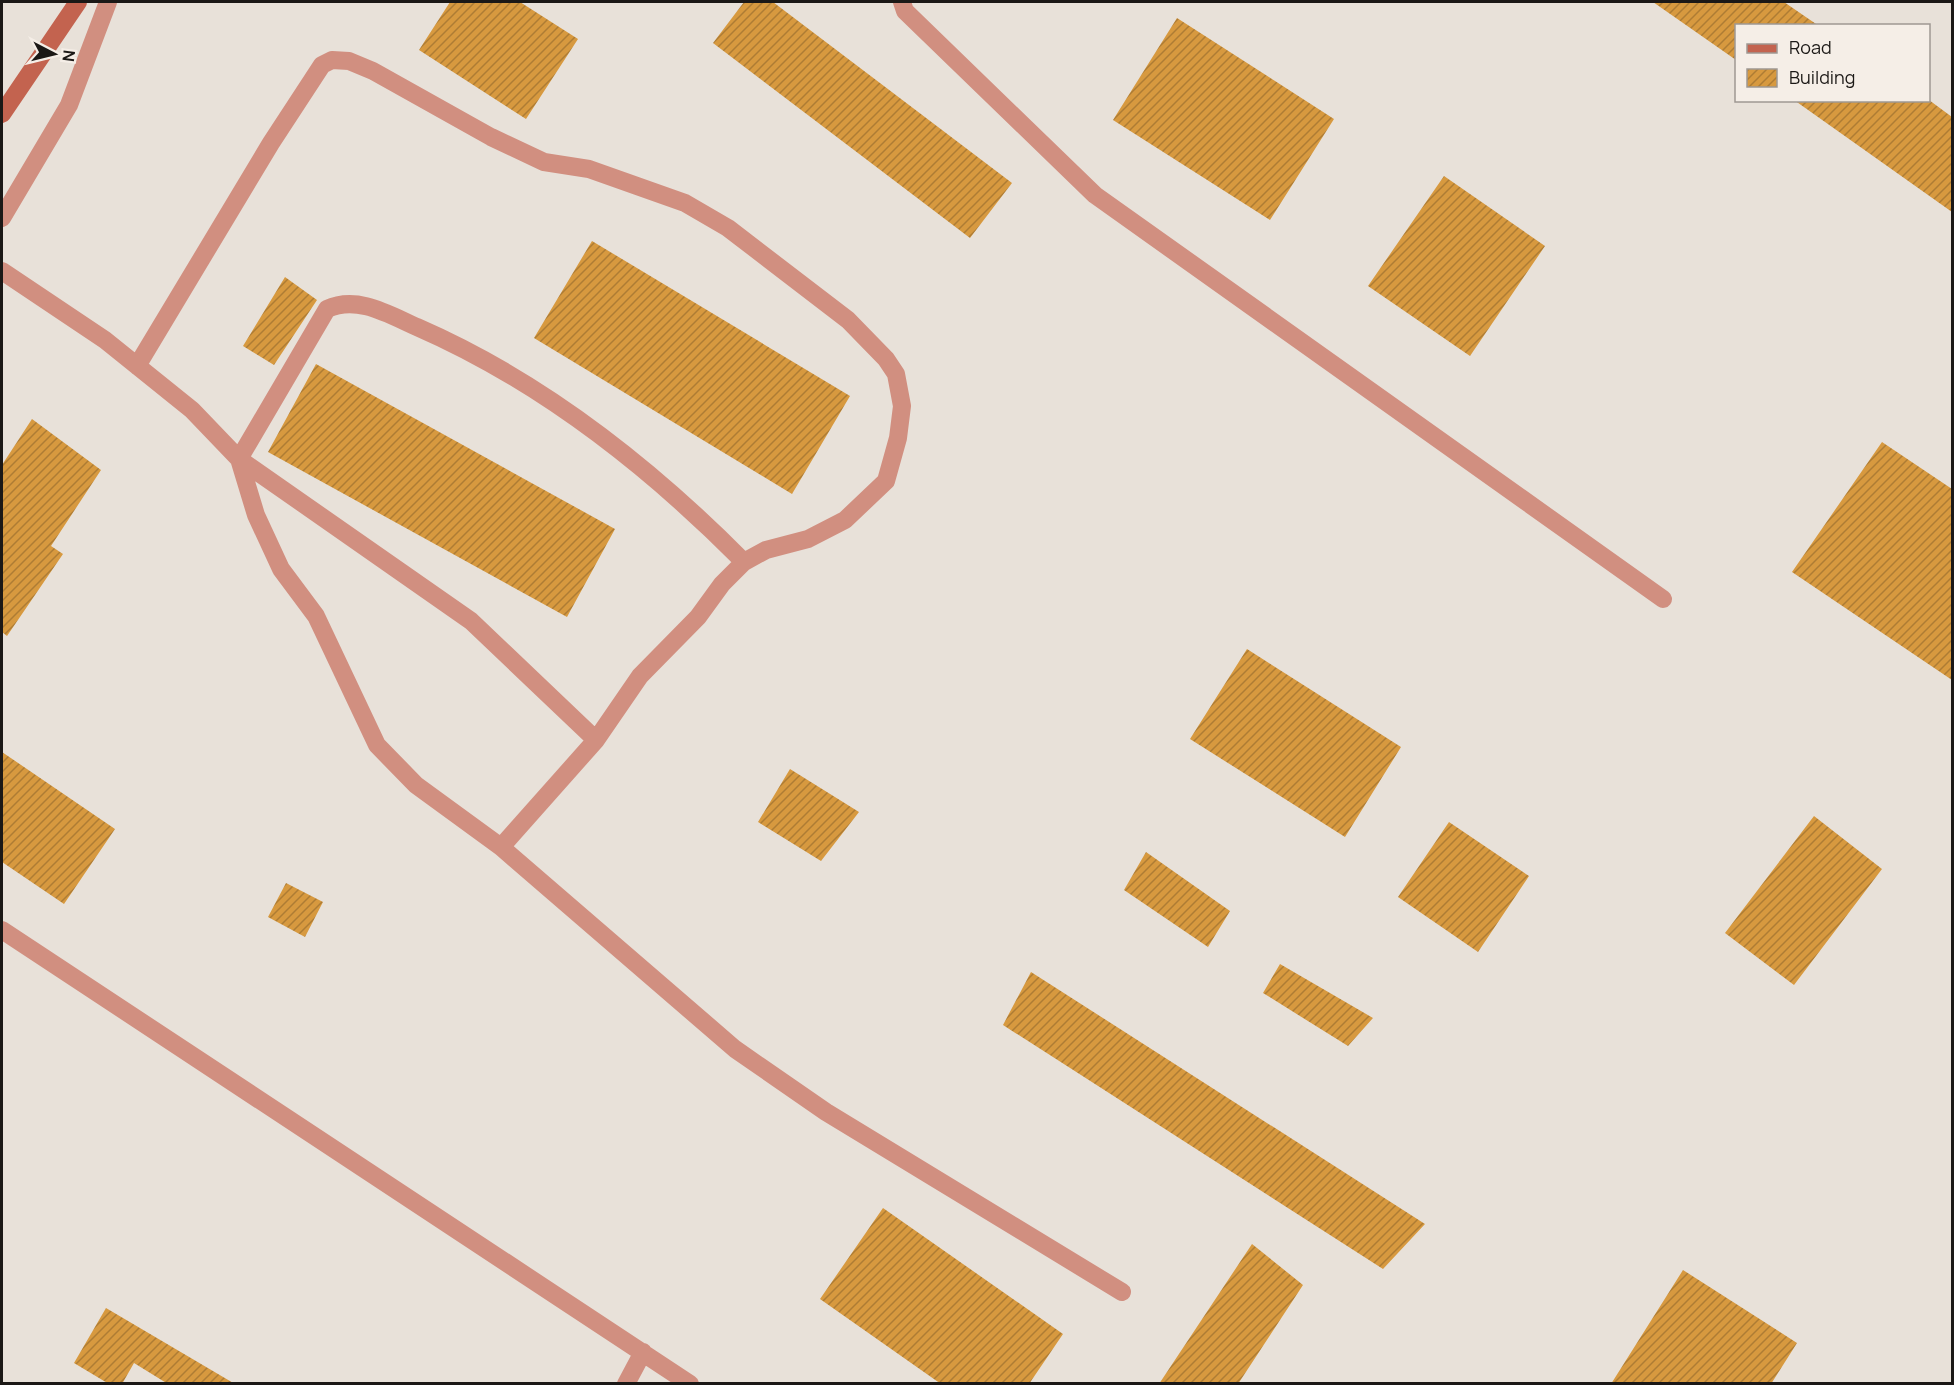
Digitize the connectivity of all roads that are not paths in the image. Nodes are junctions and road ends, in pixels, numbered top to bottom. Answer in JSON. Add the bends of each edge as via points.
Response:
{"nodes":[{"id":1,"x":78,"y":2,"type":"edge"},
{"id":2,"x":108,"y":2,"type":"edge"},
{"id":3,"x":902,"y":2,"type":"edge"},
{"id":4,"x":2,"y":114,"type":"edge"},
{"id":5,"x":2,"y":218,"type":"edge"},
{"id":6,"x":2,"y":271,"type":"edge"},
{"id":7,"x":137,"y":366,"type":"junction"},
{"id":8,"x":240,"y":459,"type":"junction"},
{"id":9,"x":744,"y":562,"type":"junction"},
{"id":10,"x":1663,"y":599,"type":"dead end"},
{"id":11,"x":596,"y":740,"type":"junction"},
{"id":12,"x":501,"y":847,"type":"junction"},
{"id":13,"x":2,"y":930,"type":"edge"},
{"id":14,"x":1122,"y":1292,"type":"dead end"},
{"id":15,"x":643,"y":1352,"type":"junction"},
{"id":16,"x":626,"y":1383,"type":"edge"},
{"id":17,"x":690,"y":1383,"type":"edge"}],
"edges":[{"from":1,"to":4,"type":"main road"},
{"from":2,"to":5,"type":"lane","via":[[69,105]]},
{"from":3,"to":10,"type":"lane","via":[[905,11],[1095,195]]},
{"from":6,"to":7,"type":"lane","via":[[63,310]]},
{"from":7,"to":8,"type":"lane","via":[[192,410]]},
{"from":7,"to":9,"type":"lane","via":[[322,65],[332,60],[349,61],[544,162],[589,169],[685,203],[728,228],[848,320],[886,359],[896,374],[902,406],[886,481],[845,520]]},
{"from":8,"to":9,"type":"lane","via":[[327,309],[342,302],[369,307],[496,365],[557,403],[694,511]]},
{"from":8,"to":11,"type":"lane","via":[[471,621]]},
{"from":8,"to":12,"type":"lane","via":[[256,515],[281,568],[316,616],[376,745],[416,785]]},
{"from":9,"to":11,"type":"lane","via":[[698,617],[640,676]]},
{"from":11,"to":12,"type":"lane"},
{"from":12,"to":14,"type":"lane","via":[[735,1049],[826,1112]]},
{"from":13,"to":15,"type":"lane"},
{"from":15,"to":16,"type":"lane"},
{"from":15,"to":17,"type":"lane"}]}
